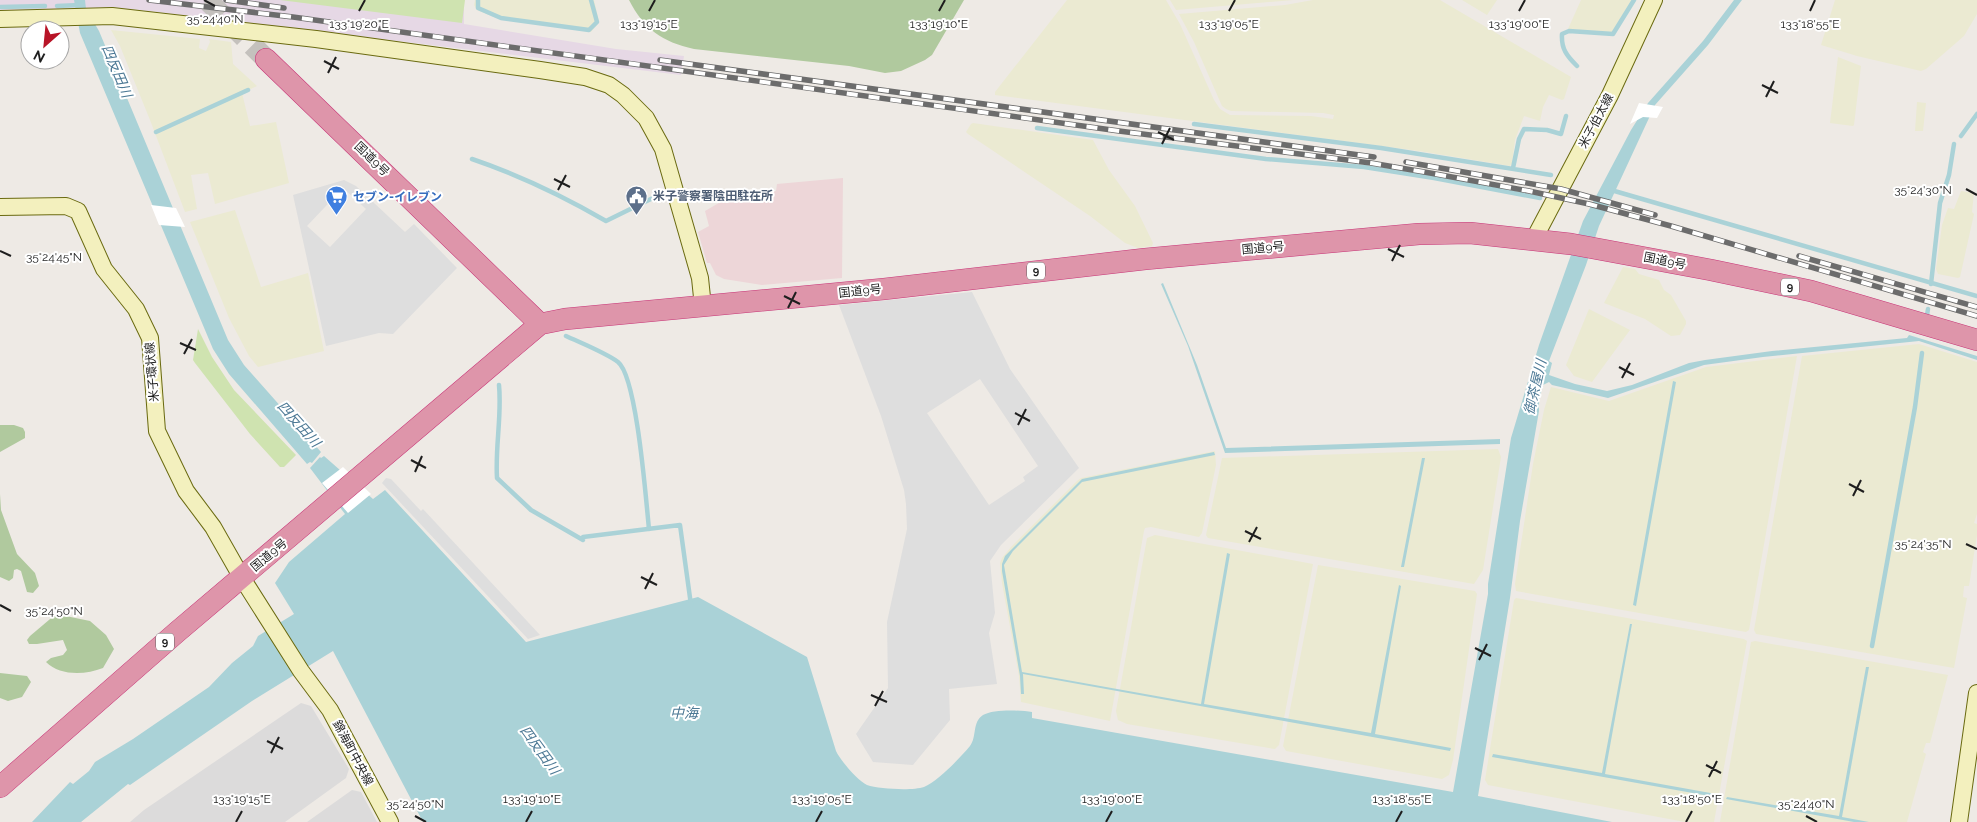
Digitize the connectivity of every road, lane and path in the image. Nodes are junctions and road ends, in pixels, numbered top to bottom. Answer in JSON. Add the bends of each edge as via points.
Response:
{"nodes":[{"id":1,"x":1654,"y":0,"type":"edge"},
{"id":2,"x":0,"y":19,"type":"edge"},
{"id":3,"x":266,"y":58,"type":"tunnel mouth"},
{"id":4,"x":0,"y":207,"type":"edge"},
{"id":5,"x":1534,"y":239,"type":"junction"},
{"id":6,"x":703,"y":307,"type":"junction"},
{"id":7,"x":540,"y":324,"type":"junction"},
{"id":8,"x":1977,"y":340,"type":"edge"},
{"id":9,"x":242,"y":578,"type":"junction"},
{"id":10,"x":270,"y":622,"type":"joint"},
{"id":11,"x":1977,"y":693,"type":"edge"},
{"id":12,"x":0,"y":786,"type":"edge"},
{"id":13,"x":390,"y":822,"type":"edge"},
{"id":14,"x":1959,"y":822,"type":"edge"}],
"edges":[{"from":1,"to":5,"type":"street","name":"米子伯太線","via":[[1610,95]]},
{"from":2,"to":6,"type":"street","via":[[112,16],[585,77],[609,85],[646,118],[663,149],[700,278]]},
{"from":3,"to":7,"type":"highway","name":"国道9号"},
{"from":4,"to":9,"type":"street","name":"米子環状線","via":[[66,206],[78,211],[104,269],[136,308],[150,338],[157,431],[169,458],[186,491]]},
{"from":5,"to":6,"type":"highway","name":"国道9号","number":"9","via":[[1470,233],[1419,234],[1145,259]]},
{"from":5,"to":8,"type":"highway","name":"国道9号","number":"9","via":[[1811,291]]},
{"from":6,"to":7,"type":"highway","name":"国道9号","number":"9"},
{"from":7,"to":9,"type":"highway","name":"国道9号","number":"9"},
{"from":9,"to":10,"type":"street","name":"米子環状線"},
{"from":9,"to":12,"type":"highway","name":"国道9号","number":"9"},
{"from":10,"to":13,"type":"street","name":"錦海町中央線","via":[[330,710]]},
{"from":11,"to":14,"type":"street"}]}
